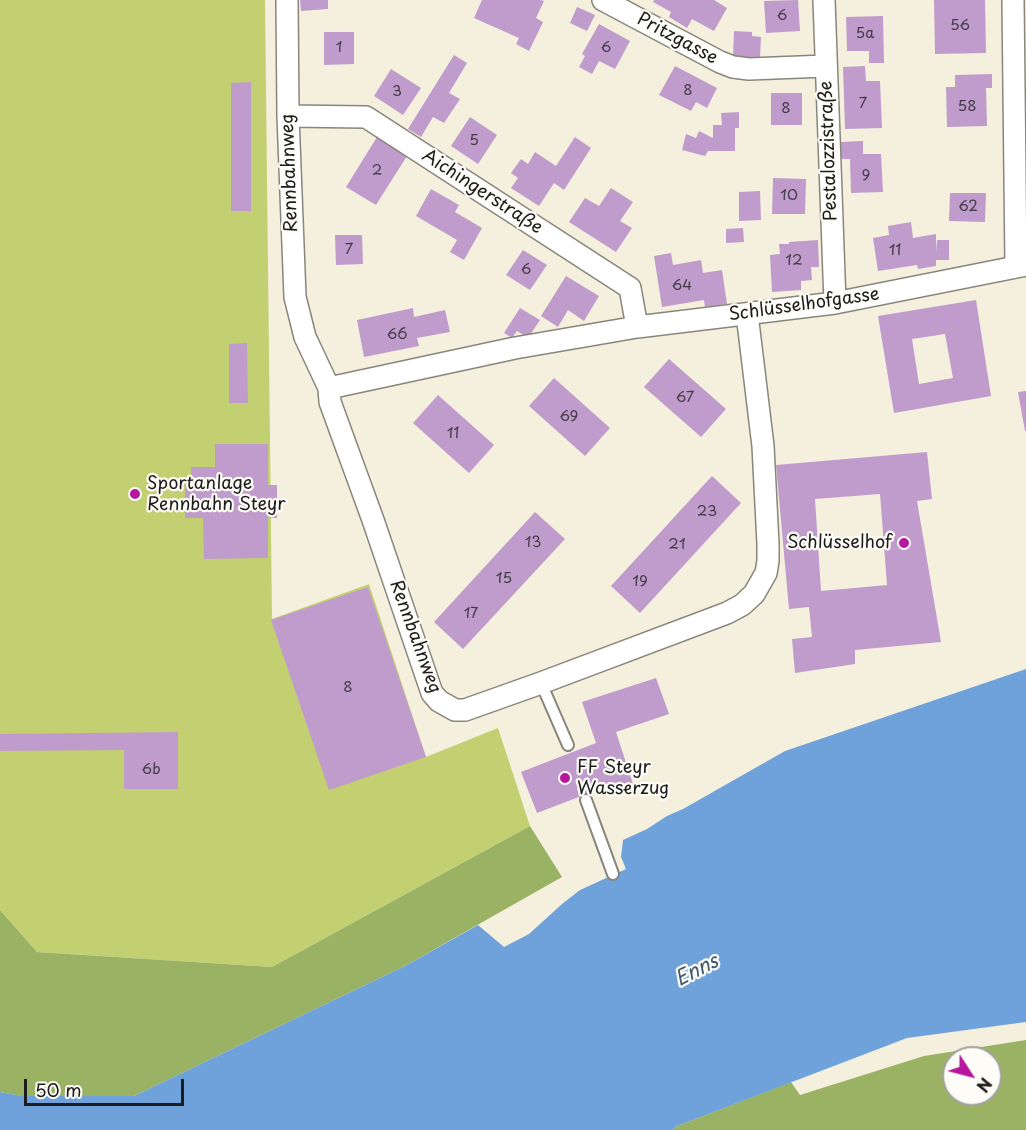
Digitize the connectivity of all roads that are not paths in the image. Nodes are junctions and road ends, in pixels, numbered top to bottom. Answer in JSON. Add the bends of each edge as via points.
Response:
{"nodes":[{"id":1,"x":287,"y":0,"type":"edge"},
{"id":2,"x":603,"y":0,"type":"edge"},
{"id":3,"x":824,"y":0,"type":"edge"},
{"id":4,"x":1013,"y":0,"type":"edge"},
{"id":5,"x":826,"y":66,"type":"junction"},
{"id":6,"x":288,"y":116,"type":"junction"},
{"id":7,"x":1021,"y":266,"type":"edge"},
{"id":8,"x":835,"y":303,"type":"junction"},
{"id":9,"x":747,"y":314,"type":"junction"},
{"id":10,"x":637,"y":327,"type":"junction"},
{"id":11,"x":329,"y":388,"type":"junction"},
{"id":12,"x":541,"y":683,"type":"junction"},
{"id":13,"x":568,"y":745,"type":"dead end"},
{"id":14,"x":586,"y":800,"type":"dead end"},
{"id":15,"x":613,"y":874,"type":"dead end"}],
"edges":[{"from":1,"to":6,"type":"street","name":"Rennbahnweg"},
{"from":2,"to":5,"type":"street","name":"Pritzgasse","via":[[733,67]]},
{"from":3,"to":5,"type":"street","name":"Pestalozzistraße"},
{"from":4,"to":7,"type":"street","name":"Schlüsselhofgasse"},
{"from":5,"to":8,"type":"street","name":"Pestalozzistraße"},
{"from":6,"to":10,"type":"street","name":"Aichingerstraße","via":[[366,117],[630,288]]},
{"from":6,"to":11,"type":"street","name":"Rennbahnweg","via":[[295,297],[304,337]]},
{"from":7,"to":8,"type":"street","name":"Schlüsselhofgasse"},
{"from":8,"to":9,"type":"street","name":"Schlüsselhofgasse"},
{"from":9,"to":10,"type":"street","name":"Schlüsselhofgasse"},
{"from":9,"to":12,"type":"street","name":"Rennbahnweg","via":[[767,505],[768,561],[760,585],[742,605],[727,613]]},
{"from":10,"to":11,"type":"street","name":"Schlüsselhofgasse","via":[[515,348]]},
{"from":11,"to":12,"type":"street","name":"Rennbahnweg","via":[[330,402],[432,693],[446,706],[465,710]]},
{"from":12,"to":13,"type":"lane"},
{"from":14,"to":15,"type":"lane"}]}
